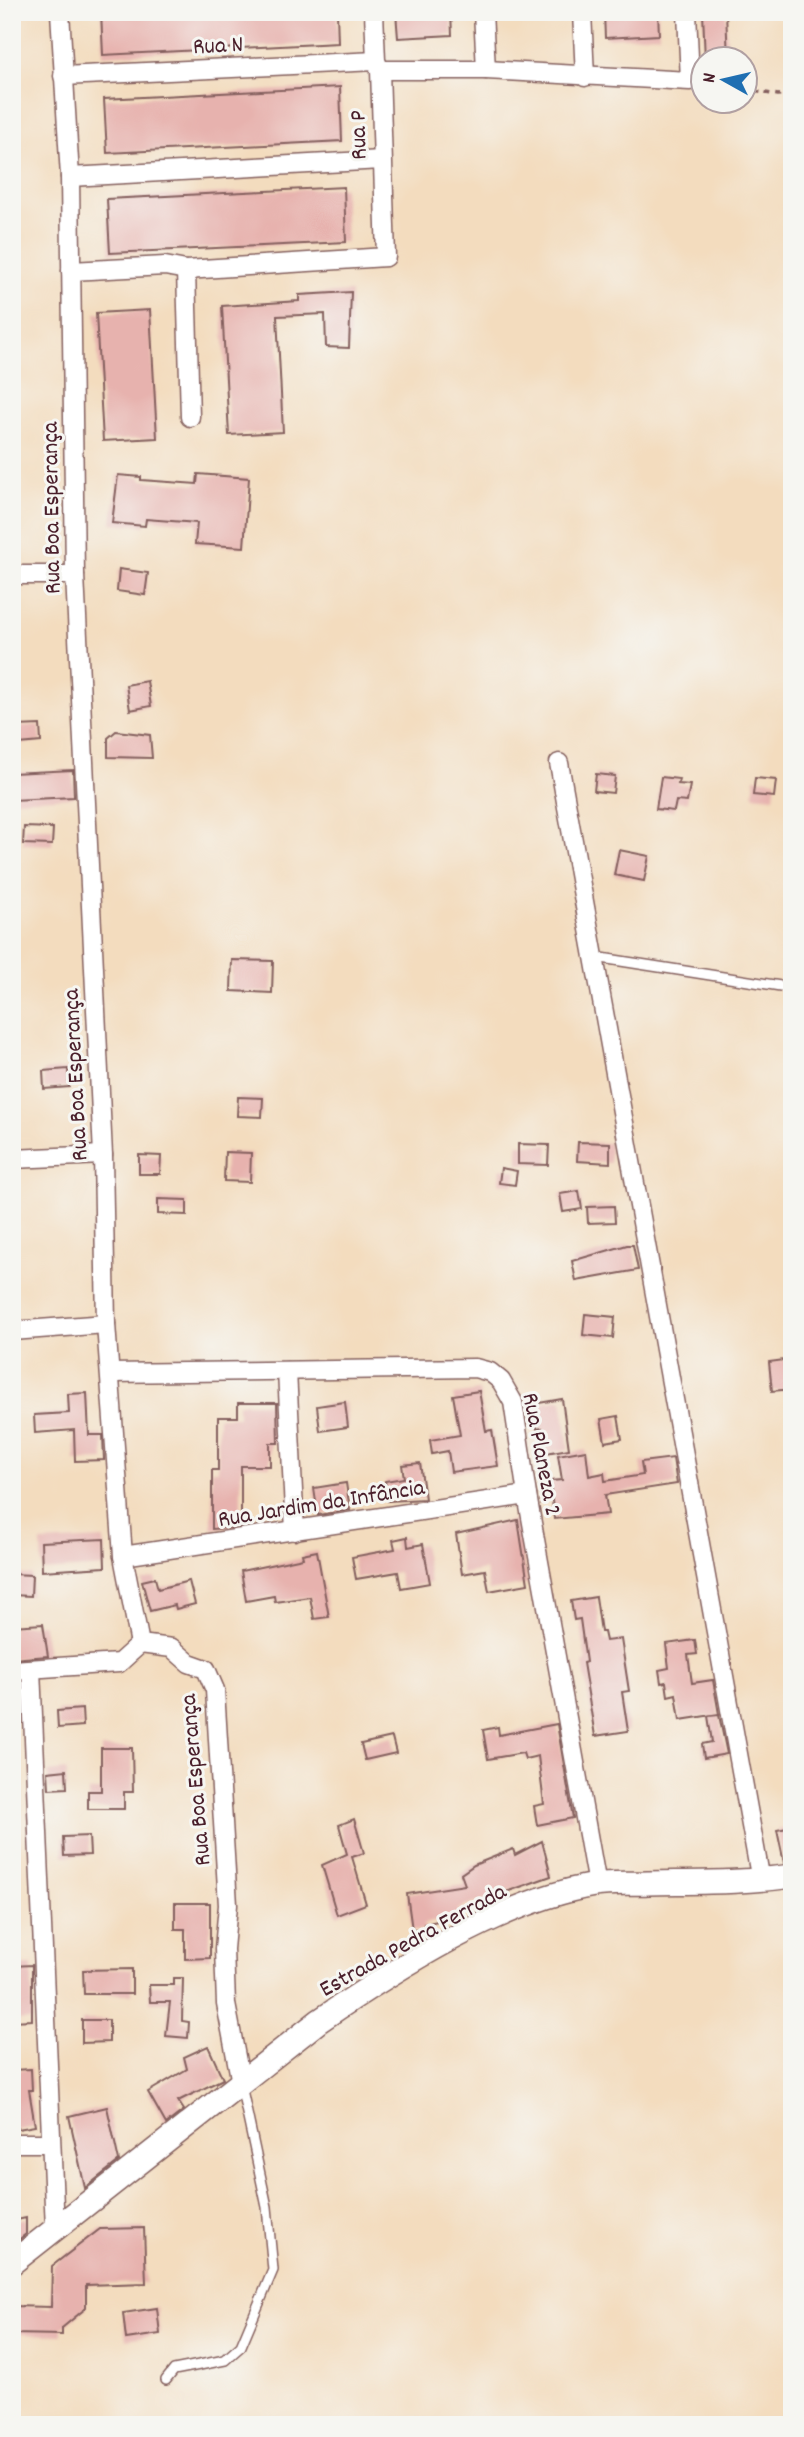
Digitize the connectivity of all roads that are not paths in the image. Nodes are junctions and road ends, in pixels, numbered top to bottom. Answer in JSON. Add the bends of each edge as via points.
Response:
{"nodes":[{"id":1,"x":60,"y":12,"type":"edge"},
{"id":2,"x":374,"y":12,"type":"edge"},
{"id":3,"x":483,"y":12,"type":"edge"},
{"id":4,"x":582,"y":12,"type":"edge"},
{"id":5,"x":687,"y":12,"type":"edge"},
{"id":6,"x":378,"y":65,"type":"junction"},
{"id":7,"x":486,"y":70,"type":"junction"},
{"id":8,"x":63,"y":76,"type":"junction"},
{"id":9,"x":585,"y":76,"type":"junction"},
{"id":10,"x":382,"y":160,"type":"junction"},
{"id":11,"x":70,"y":177,"type":"junction"},
{"id":12,"x":186,"y":270,"type":"junction"},
{"id":13,"x":71,"y":271,"type":"junction"},
{"id":14,"x":190,"y":417,"type":"dead end"},
{"id":15,"x":12,"y":575,"type":"edge"},
{"id":16,"x":75,"y":575,"type":"junction"},
{"id":17,"x":559,"y":763,"type":"dead end"},
{"id":18,"x":595,"y":957,"type":"junction"},
{"id":19,"x":787,"y":987,"type":"dead end"},
{"id":20,"x":103,"y":1155,"type":"junction"},
{"id":21,"x":12,"y":1159,"type":"edge"},
{"id":22,"x":106,"y":1324,"type":"junction"},
{"id":23,"x":12,"y":1331,"type":"edge"},
{"id":24,"x":287,"y":1371,"type":"junction"},
{"id":25,"x":110,"y":1373,"type":"junction"},
{"id":26,"x":527,"y":1495,"type":"junction"},
{"id":27,"x":295,"y":1531,"type":"junction"},
{"id":28,"x":123,"y":1556,"type":"junction"},
{"id":29,"x":140,"y":1644,"type":"junction"},
{"id":30,"x":31,"y":1669,"type":"junction"},
{"id":31,"x":12,"y":1670,"type":"edge"},
{"id":32,"x":792,"y":1876,"type":"edge"},
{"id":33,"x":761,"y":1881,"type":"junction"},
{"id":34,"x":597,"y":1885,"type":"junction"},
{"id":35,"x":241,"y":2083,"type":"junction"},
{"id":36,"x":12,"y":2143,"type":"edge"},
{"id":37,"x":50,"y":2143,"type":"junction"},
{"id":38,"x":55,"y":2229,"type":"junction"},
{"id":39,"x":12,"y":2263,"type":"edge"},
{"id":40,"x":166,"y":2380,"type":"dead end"}],
"edges":[{"from":1,"to":8,"type":"street","name":"Rua Boa Esperança"},
{"from":2,"to":6,"type":"street","name":"Rua P"},
{"from":3,"to":7,"type":"street"},
{"from":4,"to":9,"type":"street"},
{"from":5,"to":9,"type":"street","name":"Rua N","via":[[690,81]]},
{"from":6,"to":7,"type":"street","name":"Rua N"},
{"from":6,"to":8,"type":"street","name":"Rua N"},
{"from":6,"to":10,"type":"street","name":"Rua P"},
{"from":7,"to":9,"type":"street","name":"Rua N"},
{"from":8,"to":11,"type":"street","name":"Rua Boa Esperança"},
{"from":10,"to":11,"type":"street"},
{"from":10,"to":12,"type":"street","name":"Rua P","via":[[386,257]]},
{"from":11,"to":13,"type":"street","name":"Rua Boa Esperança"},
{"from":12,"to":13,"type":"street","via":[[165,266]]},
{"from":12,"to":14,"type":"street"},
{"from":13,"to":16,"type":"street","name":"Rua Boa Esperança"},
{"from":15,"to":16,"type":"street"},
{"from":16,"to":20,"type":"street","name":"Rua Boa Esperança"},
{"from":17,"to":18,"type":"street"},
{"from":18,"to":19,"type":"lane"},
{"from":18,"to":33,"type":"street"},
{"from":20,"to":21,"type":"street"},
{"from":20,"to":22,"type":"street","name":"Rua Boa Esperança"},
{"from":22,"to":23,"type":"street"},
{"from":22,"to":25,"type":"street","name":"Rua Boa Esperança"},
{"from":24,"to":25,"type":"street","name":"Rua Planeza 2"},
{"from":24,"to":26,"type":"street","name":"Rua Planeza 2","via":[[475,1368],[490,1372],[513,1402]]},
{"from":24,"to":27,"type":"street"},
{"from":25,"to":28,"type":"street","name":"Rua Boa Esperança"},
{"from":26,"to":27,"type":"street","name":"Rua Jardim da Infância"},
{"from":26,"to":34,"type":"street","name":"Rua Planeza 2"},
{"from":27,"to":28,"type":"street","name":"Rua Jardim da Infância"},
{"from":28,"to":29,"type":"street","name":"Rua Boa Esperança"},
{"from":29,"to":30,"type":"street","via":[[118,1663]]},
{"from":29,"to":35,"type":"street","name":"Rua Boa Esperança","via":[[172,1648],[189,1663],[206,1669],[215,1690],[228,1905],[226,2004]]},
{"from":30,"to":31,"type":"street"},
{"from":30,"to":37,"type":"street"},
{"from":32,"to":33,"type":"street","name":"Estrada Pedra Ferrada"},
{"from":33,"to":34,"type":"street","name":"Estrada Pedra Ferrada"},
{"from":34,"to":35,"type":"street","name":"Estrada Pedra Ferrada","via":[[551,1894],[470,1931],[371,1986]]},
{"from":35,"to":38,"type":"street","name":"Estrada Pedra Ferrada"},
{"from":35,"to":40,"type":"lane","via":[[267,2207],[273,2270],[241,2346],[225,2360],[174,2370]]},
{"from":36,"to":37,"type":"street"},
{"from":37,"to":38,"type":"street"},
{"from":38,"to":39,"type":"street","name":"Estrada Pedra Ferrada"}]}
